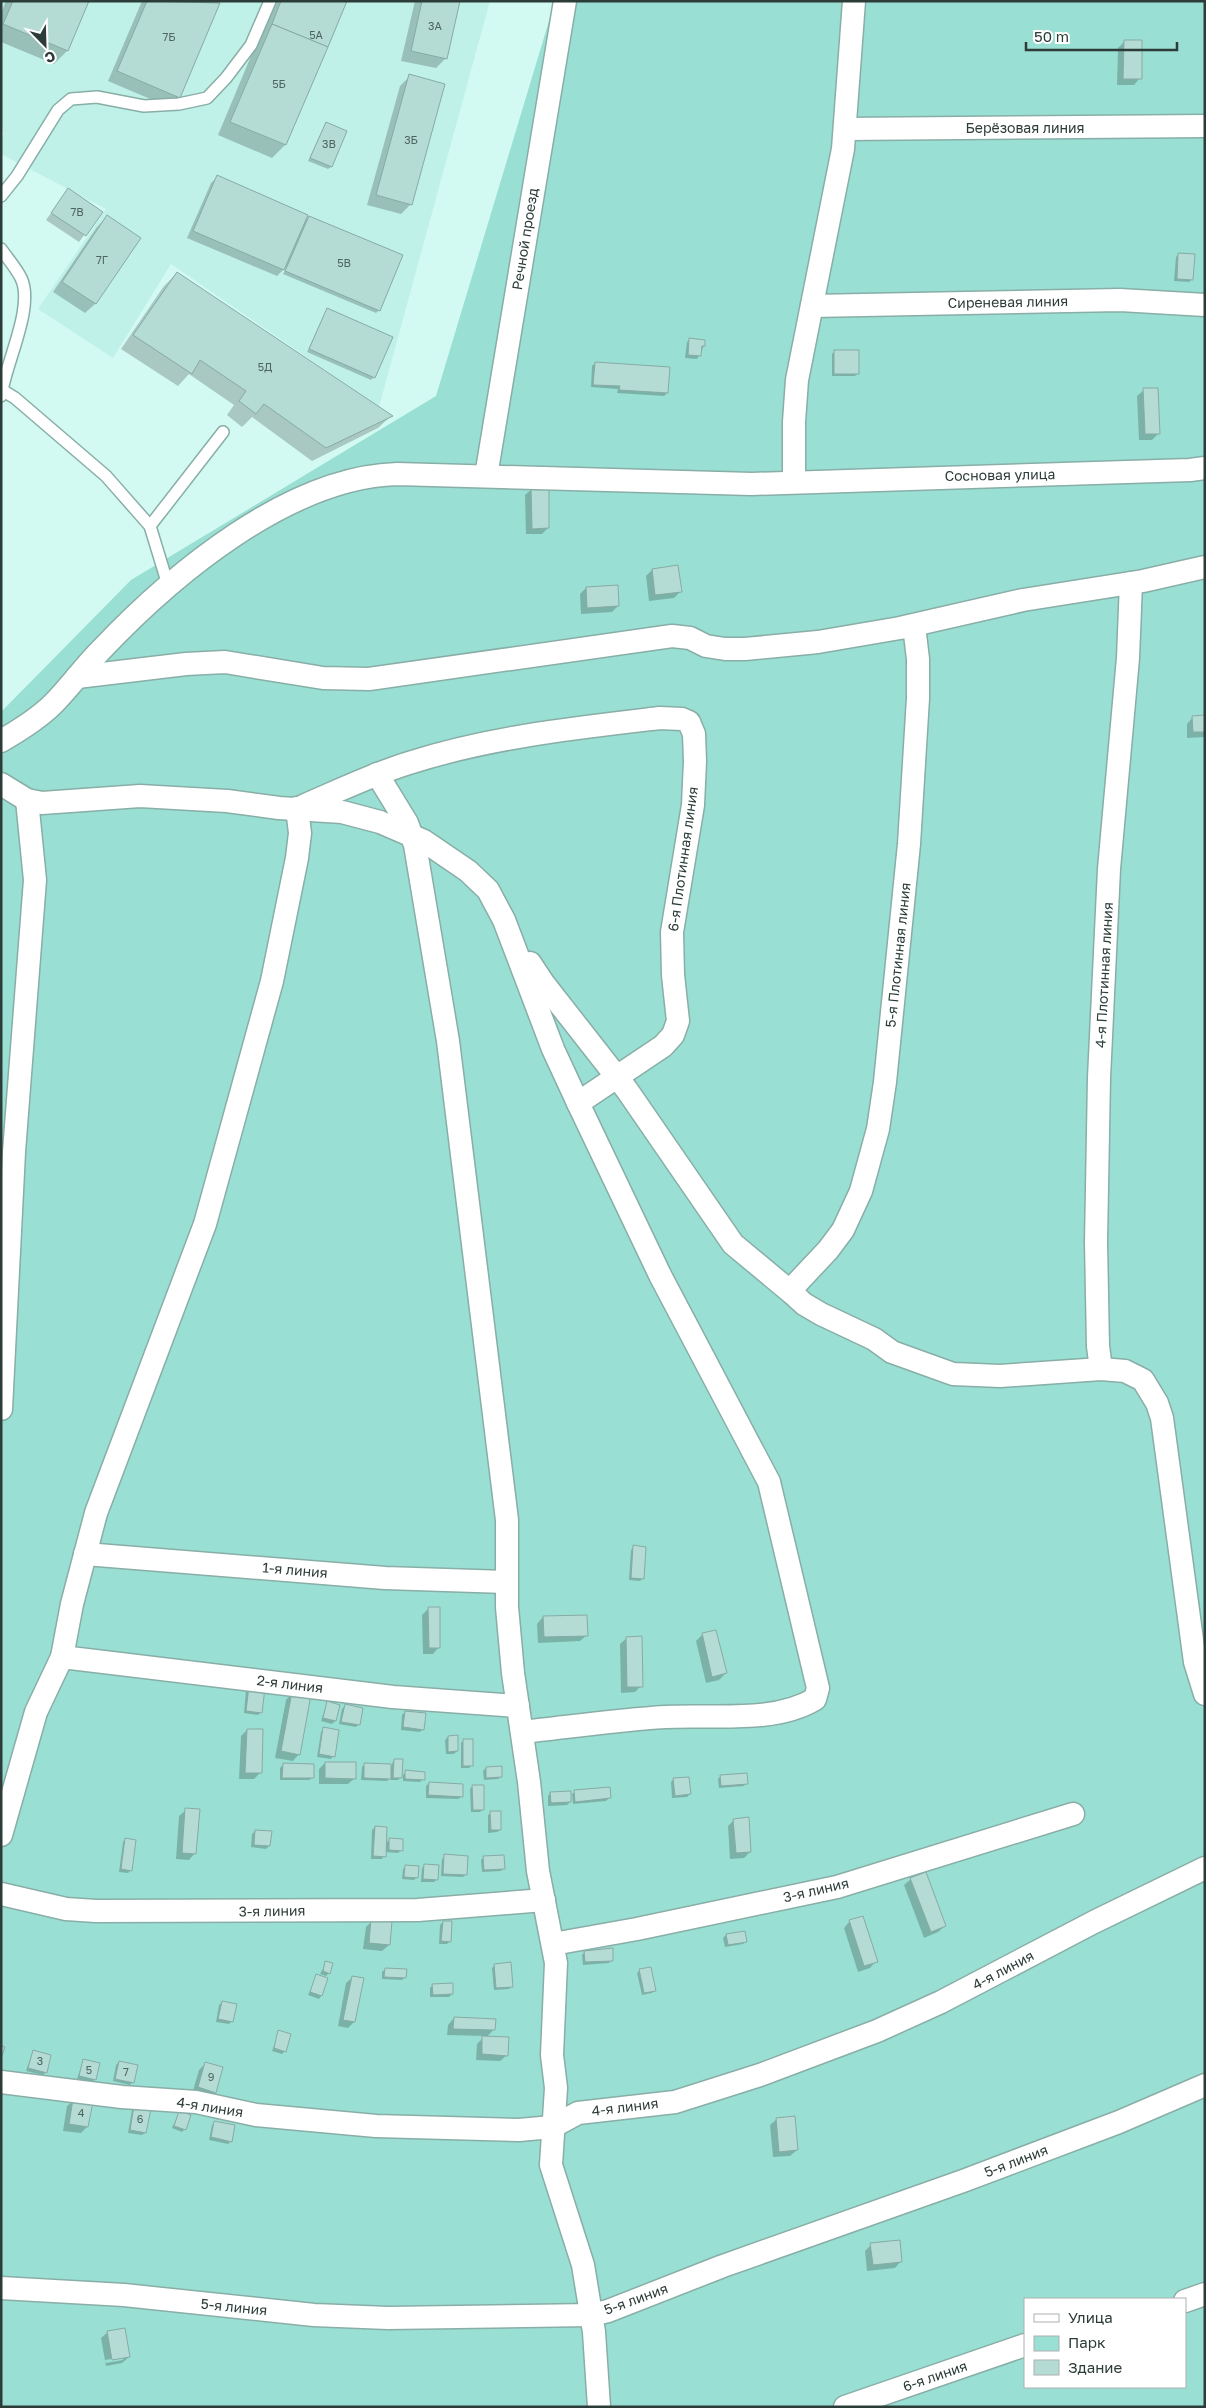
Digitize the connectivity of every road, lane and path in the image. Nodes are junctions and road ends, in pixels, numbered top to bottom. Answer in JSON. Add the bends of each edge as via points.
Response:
{"nodes":[{"id":1,"x":270,"y":1,"type":"edge"},
{"id":2,"x":565,"y":1,"type":"edge"},
{"id":3,"x":854,"y":1,"type":"edge"},
{"id":4,"x":1205,"y":126,"type":"edge"},
{"id":5,"x":844,"y":129,"type":"junction"},
{"id":6,"x":1,"y":196,"type":"edge"},
{"id":7,"x":1,"y":249,"type":"edge"},
{"id":8,"x":1205,"y":305,"type":"edge"},
{"id":9,"x":812,"y":306,"type":"junction"},
{"id":10,"x":2,"y":393,"type":"edge"},
{"id":11,"x":223,"y":432,"type":"dead end"},
{"id":12,"x":1205,"y":468,"type":"edge"},
{"id":13,"x":486,"y":476,"type":"junction"},
{"id":14,"x":794,"y":482,"type":"junction"},
{"id":15,"x":150,"y":526,"type":"junction"},
{"id":16,"x":1205,"y":567,"type":"edge"},
{"id":17,"x":1131,"y":582,"type":"junction"},
{"id":18,"x":168,"y":585,"type":"junction"},
{"id":19,"x":914,"y":626,"type":"junction"},
{"id":20,"x":77,"y":677,"type":"junction"},
{"id":21,"x":1,"y":742,"type":"edge"},
{"id":22,"x":377,"y":774,"type":"junction"},
{"id":23,"x":1,"y":784,"type":"edge"},
{"id":24,"x":27,"y":800,"type":"junction"},
{"id":25,"x":297,"y":808,"type":"junction"},
{"id":26,"x":411,"y":834,"type":"junction"},
{"id":27,"x":504,"y":920,"type":"junction"},
{"id":28,"x":618,"y":1078,"type":"junction"},
{"id":29,"x":578,"y":1103,"type":"junction"},
{"id":30,"x":792,"y":1293,"type":"junction"},
{"id":31,"x":1101,"y":1369,"type":"junction"},
{"id":32,"x":1,"y":1409,"type":"edge"},
{"id":33,"x":84,"y":1554,"type":"junction"},
{"id":34,"x":506,"y":1582,"type":"junction"},
{"id":35,"x":62,"y":1656,"type":"junction"},
{"id":36,"x":1205,"y":1694,"type":"edge"},
{"id":37,"x":518,"y":1706,"type":"junction"},
{"id":38,"x":522,"y":1732,"type":"junction"},
{"id":39,"x":1073,"y":1814,"type":"dead end"},
{"id":40,"x":1,"y":1835,"type":"edge"},
{"id":41,"x":1205,"y":1868,"type":"edge"},
{"id":42,"x":1,"y":1894,"type":"edge"},
{"id":43,"x":544,"y":1900,"type":"junction"},
{"id":44,"x":553,"y":1944,"type":"junction"},
{"id":45,"x":1,"y":2082,"type":"edge"},
{"id":46,"x":1205,"y":2085,"type":"edge"},
{"id":47,"x":552,"y":2127,"type":"junction"},
{"id":48,"x":1,"y":2288,"type":"edge"},
{"id":49,"x":1205,"y":2294,"type":"edge"},
{"id":50,"x":1186,"y":2301,"type":"edge"},
{"id":51,"x":591,"y":2315,"type":"junction"},
{"id":52,"x":1024,"y":2345,"type":"edge"},
{"id":53,"x":599,"y":2407,"type":"edge"},
{"id":54,"x":845,"y":2407,"type":"edge"}],
"edges":[{"from":1,"to":6,"type":"lane","via":[[251,45],[207,98],[144,106],[97,98],[71,99],[58,110]]},
{"from":2,"to":13,"type":"street","name":"Речной проезд"},
{"from":3,"to":5,"type":"street"},
{"from":4,"to":5,"type":"street","name":"Берёзовая линия"},
{"from":5,"to":9,"type":"street","via":[[844,149]]},
{"from":7,"to":10,"type":"lane","via":[[22,279],[25,294],[24,313],[4,376]]},
{"from":8,"to":9,"type":"street","name":"Сиреневая линия","via":[[1120,300]]},
{"from":9,"to":14,"type":"street","via":[[797,380]]},
{"from":10,"to":15,"type":"lane","via":[[14,398],[106,476]]},
{"from":11,"to":15,"type":"lane"},
{"from":12,"to":14,"type":"street","name":"Сосновая улица"},
{"from":13,"to":14,"type":"street","name":"Сосновая улица","via":[[752,484]]},
{"from":13,"to":18,"type":"street","name":"Сосновая улица","via":[[374,474],[332,484],[270,515]]},
{"from":15,"to":18,"type":"lane"},
{"from":16,"to":17,"type":"street"},
{"from":17,"to":19,"type":"street","via":[[1032,599]]},
{"from":17,"to":31,"type":"street","name":"4-я Плотинная линия","via":[[1128,658],[1109,869],[1099,1078],[1096,1242]]},
{"from":18,"to":20,"type":"street","name":"Сосновая улица"},
{"from":19,"to":20,"type":"street","via":[[818,642],[745,649],[706,646],[690,638],[672,636],[369,679],[323,678],[225,662]]},
{"from":19,"to":30,"type":"street","name":"5-я Плотинная линия","via":[[918,698],[909,844],[885,1082],[876,1138],[861,1191],[843,1230],[796,1283]]},
{"from":20,"to":21,"type":"street","name":"Сосновая улица","via":[[41,714]]},
{"from":22,"to":25,"type":"street"},
{"from":22,"to":26,"type":"street"},
{"from":22,"to":28,"type":"street","name":"6-я Плотинная линия","via":[[420,760],[526,735],[660,718],[690,722],[695,761],[693,805],[672,932],[678,1021],[673,1035],[663,1046]]},
{"from":23,"to":24,"type":"street"},
{"from":24,"to":25,"type":"street","via":[[42,803],[140,796]]},
{"from":24,"to":32,"type":"street","via":[[35,880],[14,1152]]},
{"from":25,"to":26,"type":"street","via":[[342,812]]},
{"from":25,"to":33,"type":"street","via":[[298,858],[274,972],[205,1224],[96,1513]]},
{"from":26,"to":27,"type":"street","via":[[468,871],[488,890]]},
{"from":26,"to":34,"type":"street","via":[[448,1042],[507,1520]]},
{"from":27,"to":28,"type":"street","via":[[544,984]]},
{"from":27,"to":29,"type":"street","via":[[553,1049]]},
{"from":28,"to":29,"type":"street"},
{"from":28,"to":30,"type":"street","via":[[733,1244]]},
{"from":29,"to":38,"type":"street","via":[[660,1275],[769,1482],[818,1688],[815,1699],[804,1706],[771,1712],[724,1717],[666,1717]]},
{"from":30,"to":31,"type":"street","via":[[804,1304],[874,1339],[892,1352],[953,1374],[1000,1376]]},
{"from":31,"to":36,"type":"street","via":[[1125,1371],[1143,1380],[1158,1403],[1195,1662]]},
{"from":33,"to":34,"type":"street","name":"1-я линия","via":[[385,1578]]},
{"from":33,"to":35,"type":"street"},
{"from":34,"to":37,"type":"street"},
{"from":35,"to":37,"type":"street","name":"2-я линия","via":[[393,1697]]},
{"from":35,"to":40,"type":"street","via":[[36,1712]]},
{"from":37,"to":38,"type":"street"},
{"from":38,"to":43,"type":"street"},
{"from":39,"to":44,"type":"street","name":"3-я линия","via":[[837,1887],[637,1930]]},
{"from":41,"to":47,"type":"street","name":"4-я линия","via":[[941,2002],[877,2030],[760,2075],[675,2102],[578,2113]]},
{"from":42,"to":43,"type":"street","name":"3-я линия","via":[[96,1911],[418,1910]]},
{"from":43,"to":44,"type":"street"},
{"from":44,"to":47,"type":"street","via":[[556,1962],[552,2055],[556,2088]]},
{"from":45,"to":47,"type":"street","name":"4-я линия","via":[[122,2098],[196,2102],[256,2115],[376,2126],[519,2130]]},
{"from":46,"to":51,"type":"street","name":"5-я линия","via":[[963,2182],[849,2220]]},
{"from":47,"to":51,"type":"street","via":[[551,2164],[584,2266]]},
{"from":48,"to":51,"type":"street","name":"5-я линия","via":[[124,2296],[314,2315],[388,2318]]},
{"from":49,"to":50,"type":"street"},
{"from":51,"to":53,"type":"street"},
{"from":52,"to":54,"type":"street","name":"6-я линия"}]}
